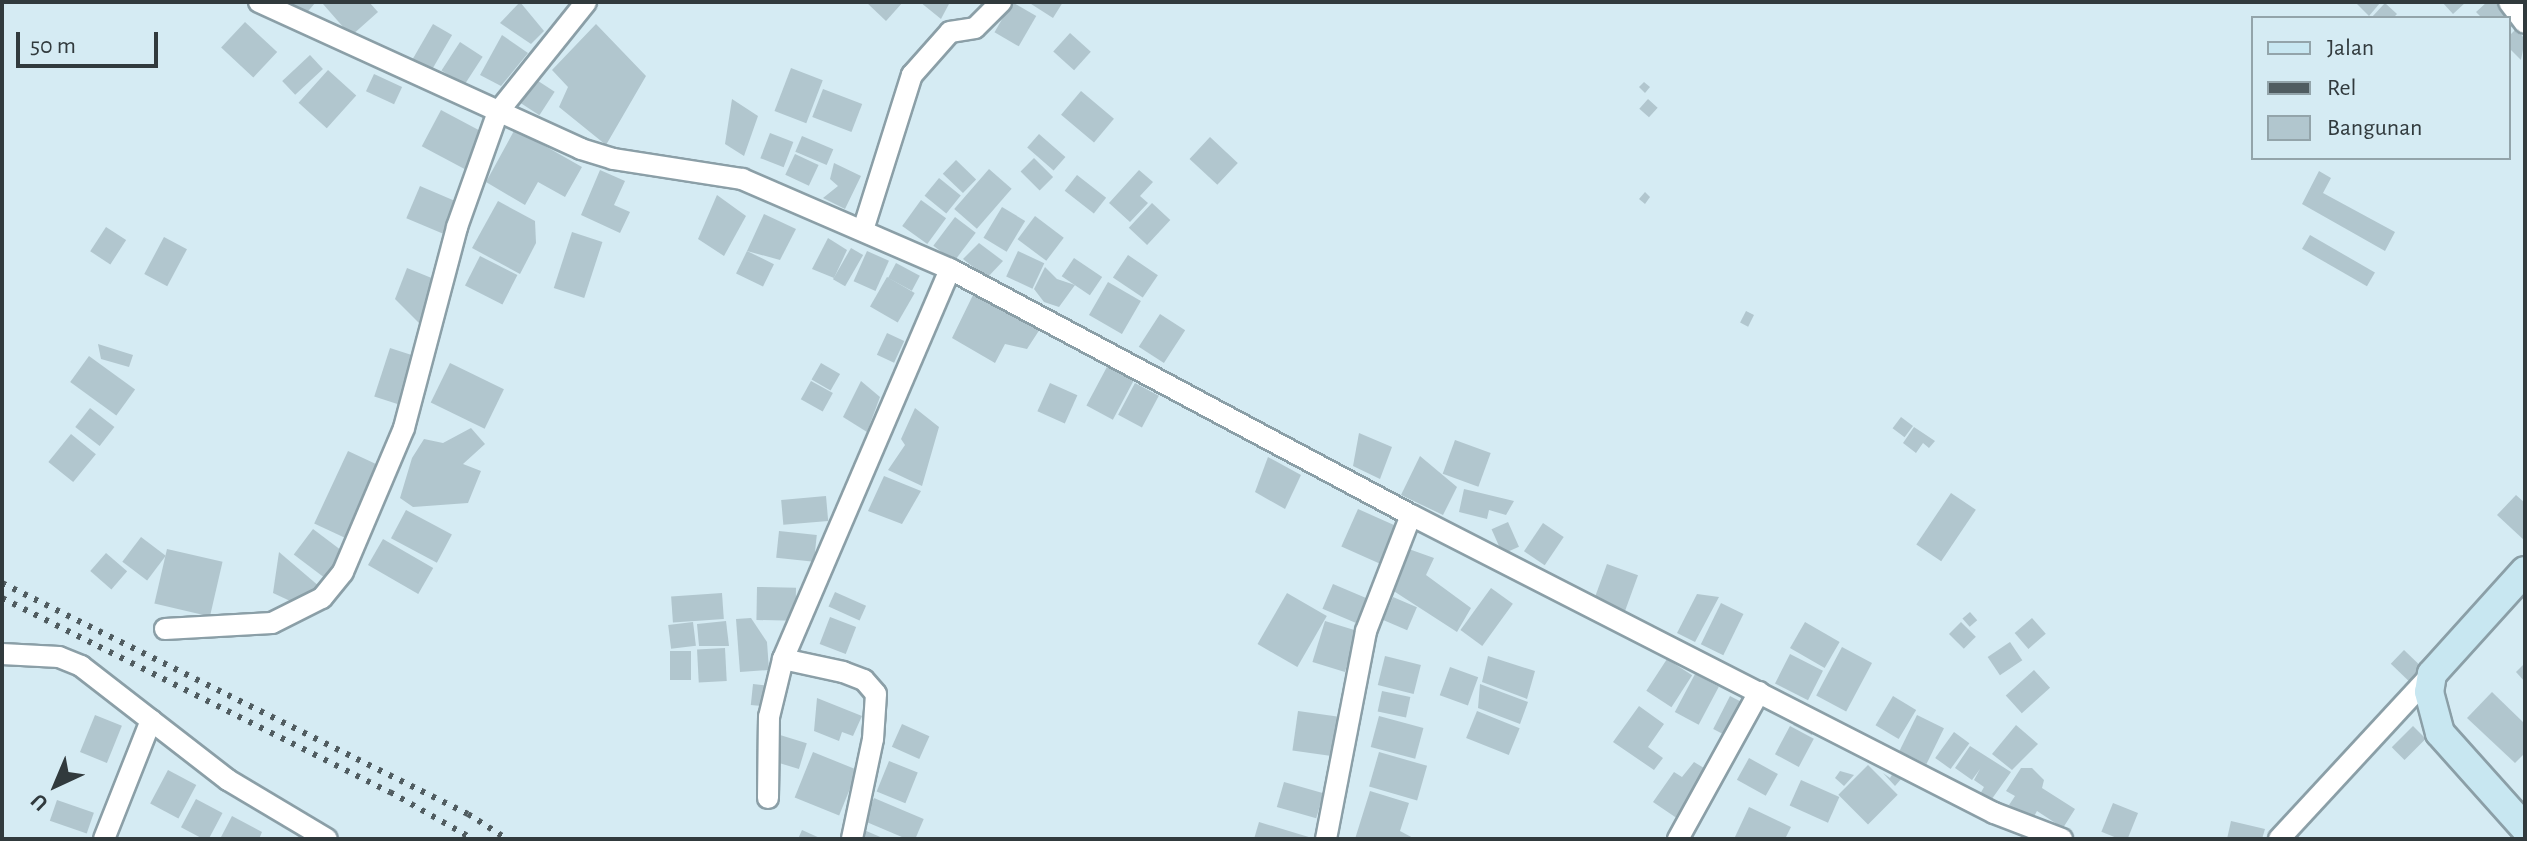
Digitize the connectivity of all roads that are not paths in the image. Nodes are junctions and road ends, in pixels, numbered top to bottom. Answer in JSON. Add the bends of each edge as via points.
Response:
{"nodes":[{"id":1,"x":259,"y":2,"type":"edge"},
{"id":2,"x":586,"y":2,"type":"edge"},
{"id":3,"x":1001,"y":2,"type":"edge"},
{"id":4,"x":2509,"y":2,"type":"edge"},
{"id":5,"x":2525,"y":23,"type":"edge"},
{"id":6,"x":498,"y":112,"type":"junction"},
{"id":7,"x":863,"y":230,"type":"junction"},
{"id":8,"x":950,"y":269,"type":"junction"},
{"id":9,"x":1411,"y":515,"type":"junction"},
{"id":10,"x":2525,"y":571,"type":"edge"},
{"id":11,"x":165,"y":629,"type":"dead end"},
{"id":12,"x":2,"y":654,"type":"edge"},
{"id":13,"x":783,"y":659,"type":"junction"},
{"id":14,"x":2432,"y":674,"type":"junction"},
{"id":15,"x":1759,"y":692,"type":"junction"},
{"id":16,"x":151,"y":720,"type":"junction"},
{"id":17,"x":768,"y":798,"type":"dead end"},
{"id":18,"x":2525,"y":828,"type":"edge"},
{"id":19,"x":104,"y":839,"type":"edge"},
{"id":20,"x":327,"y":839,"type":"edge"},
{"id":21,"x":852,"y":839,"type":"edge"},
{"id":22,"x":1326,"y":839,"type":"edge"},
{"id":23,"x":1678,"y":839,"type":"edge"},
{"id":24,"x":2062,"y":839,"type":"edge"},
{"id":25,"x":2279,"y":839,"type":"edge"}],
"edges":[{"from":1,"to":6,"type":"street"},
{"from":2,"to":6,"type":"street"},
{"from":3,"to":7,"type":"street","via":[[975,28],[950,32],[912,75]]},
{"from":4,"to":5,"type":"street"},
{"from":6,"to":7,"type":"street","via":[[613,159],[742,179]]},
{"from":6,"to":11,"type":"street","via":[[457,227],[404,428],[343,572],[322,598],[272,623]]},
{"from":7,"to":8,"type":"street"},
{"from":8,"to":9,"type":"street"},
{"from":8,"to":13,"type":"street"},
{"from":9,"to":15,"type":"street"},
{"from":9,"to":22,"type":"street","via":[[1366,631]]},
{"from":10,"to":14,"type":"street"},
{"from":12,"to":16,"type":"street","via":[[59,657],[81,666]]},
{"from":13,"to":17,"type":"street","via":[[769,717]]},
{"from":13,"to":21,"type":"street","via":[[843,672],[864,680],[876,694],[873,739]]},
{"from":14,"to":18,"type":"street","via":[[2430,705],[2440,733]]},
{"from":14,"to":25,"type":"street"},
{"from":15,"to":23,"type":"street"},
{"from":15,"to":24,"type":"street","via":[[1994,813]]},
{"from":16,"to":19,"type":"street"},
{"from":16,"to":20,"type":"street","via":[[228,780]]}]}
